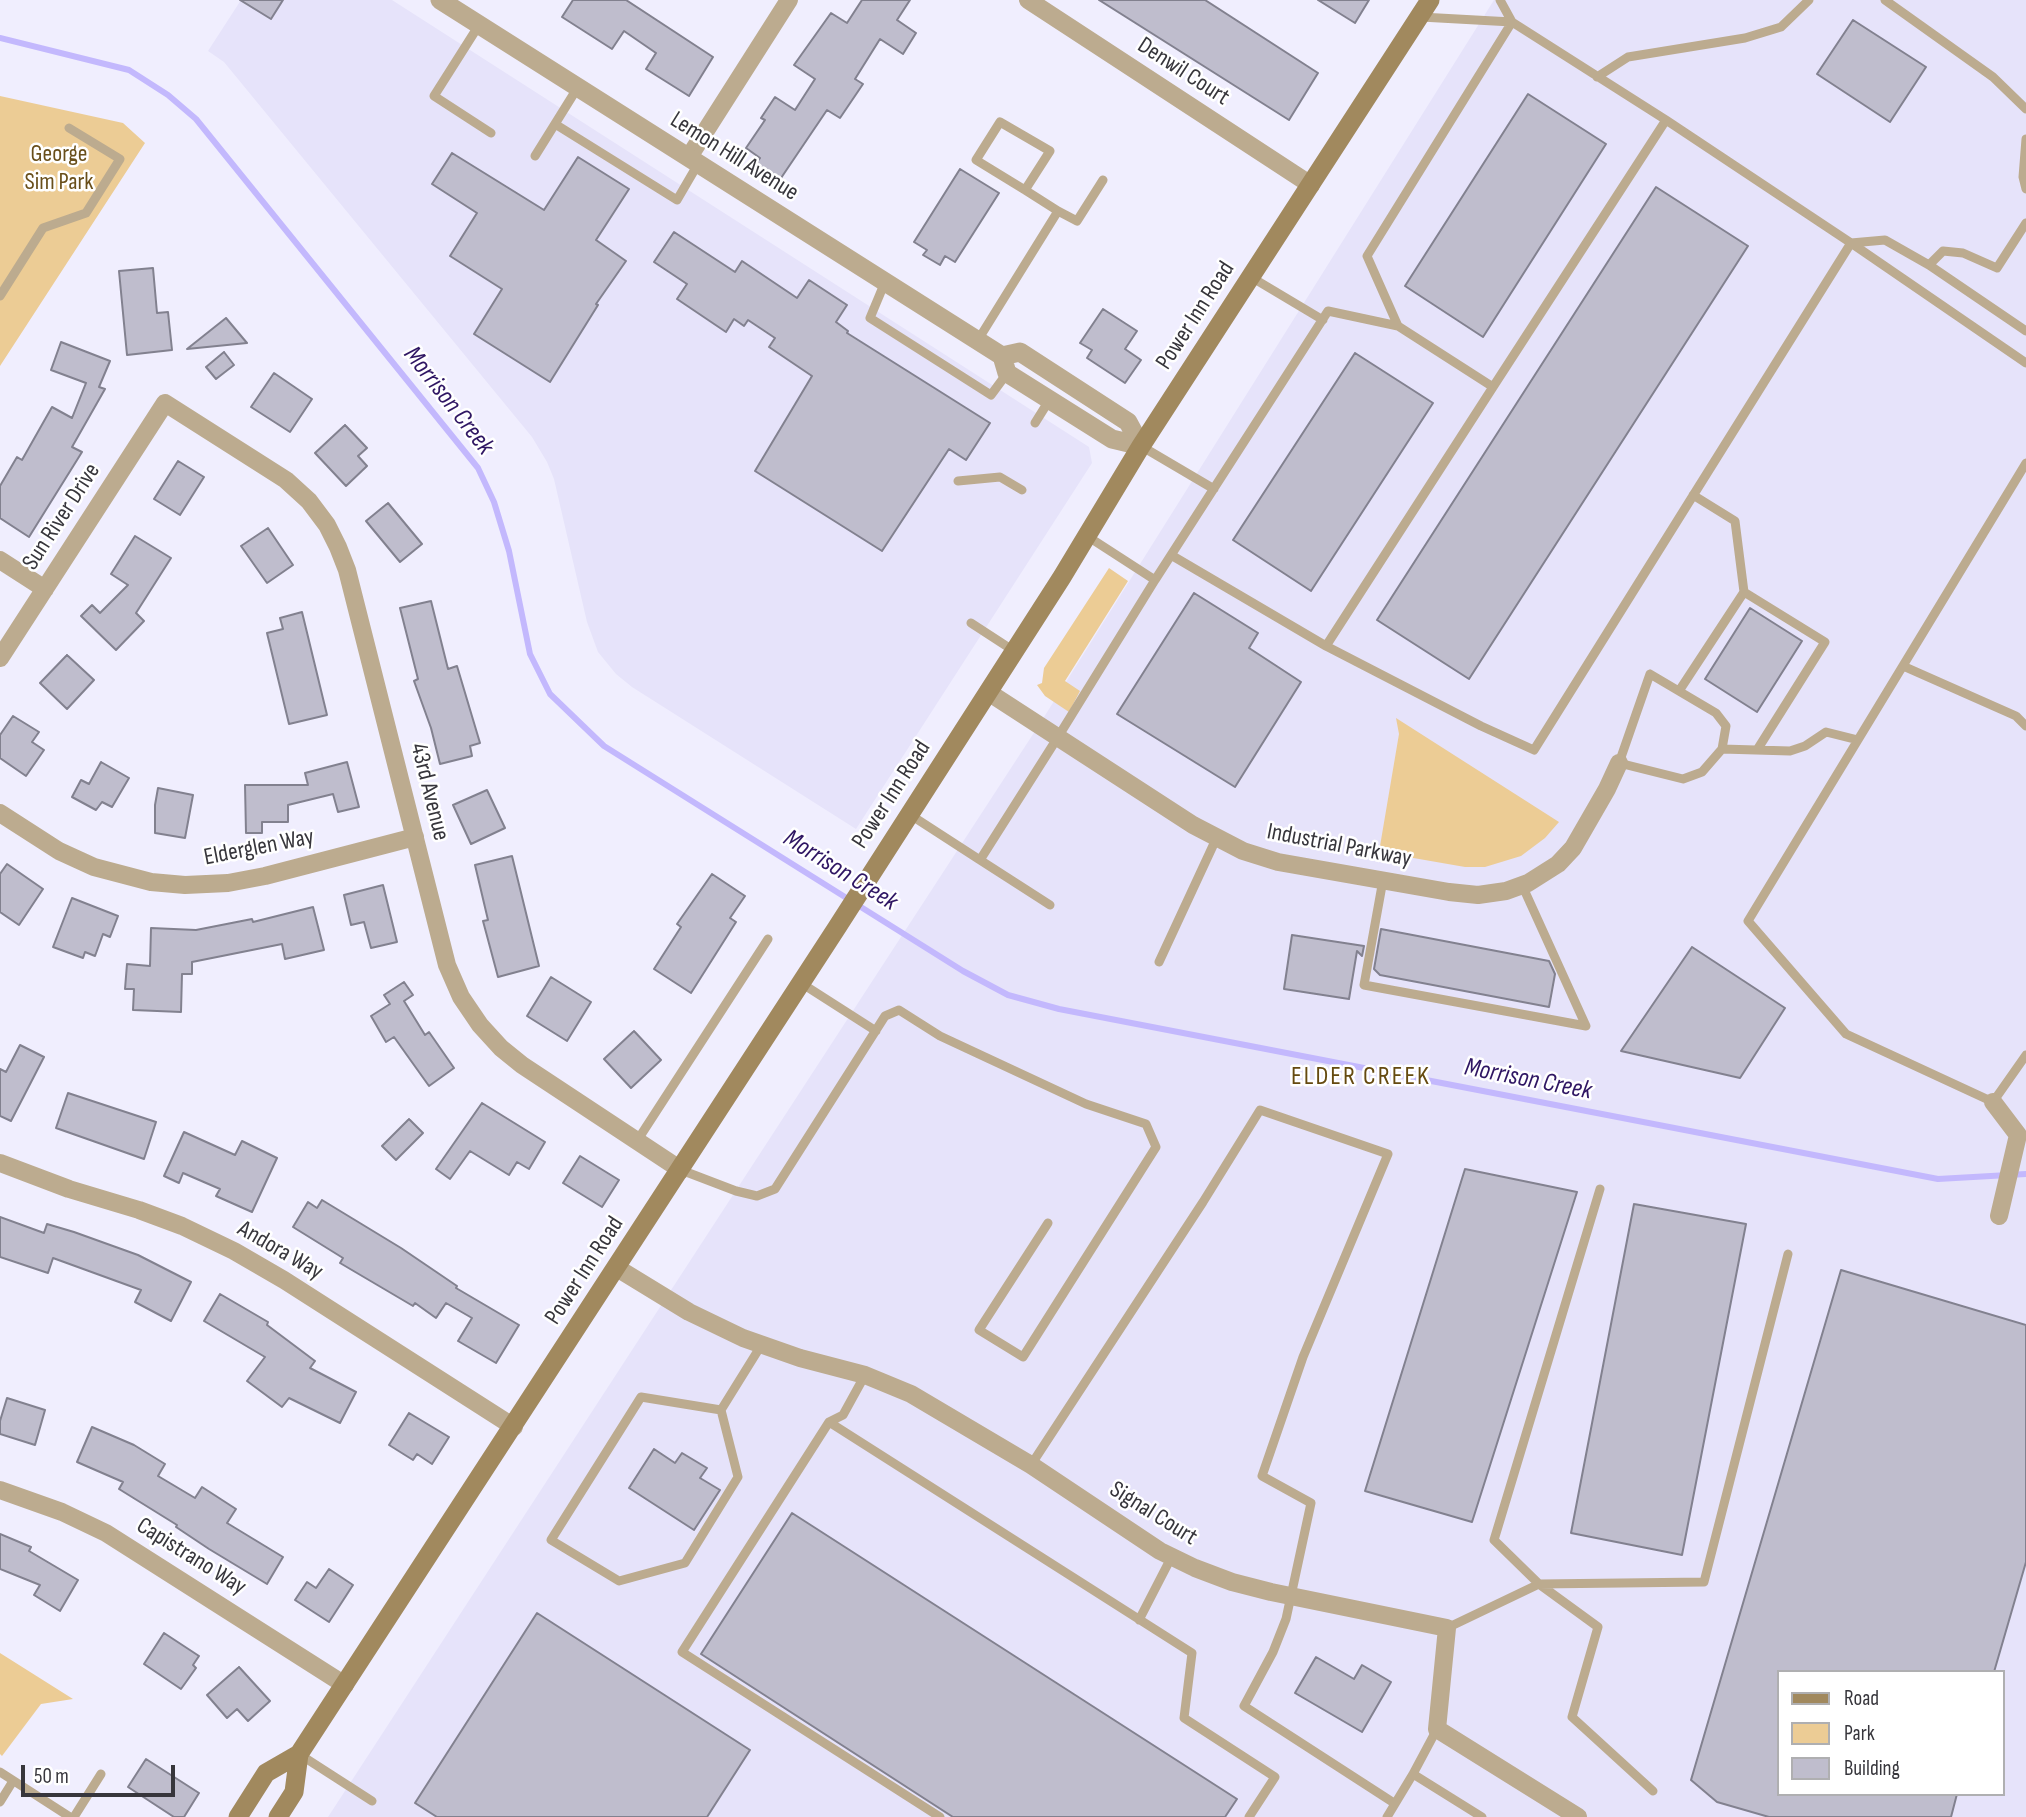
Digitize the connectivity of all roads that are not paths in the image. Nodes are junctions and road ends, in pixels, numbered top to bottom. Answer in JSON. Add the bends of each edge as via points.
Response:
{"nodes":[{"id":1,"x":440,"y":0,"type":"edge"},
{"id":2,"x":789,"y":0,"type":"edge"},
{"id":3,"x":1028,"y":0,"type":"edge"},
{"id":4,"x":1500,"y":0,"type":"edge"},
{"id":5,"x":1809,"y":0,"type":"edge"},
{"id":6,"x":1885,"y":0,"type":"edge"},
{"id":7,"x":1425,"y":8,"type":"edge"},
{"id":8,"x":1512,"y":22,"type":"junction"},
{"id":9,"x":479,"y":25,"type":"junction"},
{"id":10,"x":1597,"y":77,"type":"junction"},
{"id":11,"x":578,"y":87,"type":"junction"},
{"id":12,"x":2026,"y":109,"type":"edge"},
{"id":13,"x":1666,"y":120,"type":"junction"},
{"id":14,"x":555,"y":124,"type":"junction"},
{"id":15,"x":69,"y":128,"type":"dead end"},
{"id":16,"x":491,"y":133,"type":"dead end"},
{"id":17,"x":2026,"y":139,"type":"edge"},
{"id":18,"x":535,"y":156,"type":"dead end"},
{"id":19,"x":693,"y":160,"type":"junction"},
{"id":20,"x":1103,"y":180,"type":"dead end"},
{"id":21,"x":1311,"y":185,"type":"junction"},
{"id":22,"x":2026,"y":189,"type":"edge"},
{"id":23,"x":1026,"y":190,"type":"junction"},
{"id":24,"x":1058,"y":211,"type":"junction"},
{"id":25,"x":2026,"y":223,"type":"edge"},
{"id":26,"x":1851,"y":243,"type":"junction"},
{"id":27,"x":1929,"y":265,"type":"junction"},
{"id":28,"x":1251,"y":277,"type":"junction"},
{"id":29,"x":886,"y":282,"type":"junction"},
{"id":30,"x":0,"y":296,"type":"edge"},
{"id":31,"x":1323,"y":320,"type":"junction"},
{"id":32,"x":1398,"y":326,"type":"junction"},
{"id":33,"x":2026,"y":331,"type":"edge"},
{"id":34,"x":978,"y":341,"type":"junction"},
{"id":35,"x":1009,"y":360,"type":"junction"},
{"id":36,"x":2026,"y":363,"type":"edge"},
{"id":37,"x":1493,"y":387,"type":"junction"},
{"id":38,"x":1050,"y":399,"type":"junction"},
{"id":39,"x":164,"y":403,"type":"joint"},
{"id":40,"x":1035,"y":423,"type":"dead end"},
{"id":41,"x":1141,"y":446,"type":"junction"},
{"id":42,"x":2026,"y":463,"type":"edge"},
{"id":43,"x":958,"y":481,"type":"dead end"},
{"id":44,"x":1214,"y":489,"type":"junction"},
{"id":45,"x":1022,"y":490,"type":"dead end"},
{"id":46,"x":1693,"y":495,"type":"junction"},
{"id":47,"x":1087,"y":536,"type":"junction"},
{"id":48,"x":1171,"y":555,"type":"junction"},
{"id":49,"x":0,"y":560,"type":"edge"},
{"id":50,"x":1155,"y":580,"type":"junction"},
{"id":51,"x":45,"y":589,"type":"junction"},
{"id":52,"x":1744,"y":592,"type":"junction"},
{"id":53,"x":971,"y":623,"type":"dead end"},
{"id":54,"x":1326,"y":646,"type":"junction"},
{"id":55,"x":1014,"y":650,"type":"junction"},
{"id":56,"x":0,"y":658,"type":"edge"},
{"id":57,"x":1903,"y":666,"type":"junction"},
{"id":58,"x":1679,"y":691,"type":"junction"},
{"id":59,"x":988,"y":692,"type":"junction"},
{"id":60,"x":2026,"y":726,"type":"edge"},
{"id":61,"x":1058,"y":737,"type":"junction"},
{"id":62,"x":1858,"y":740,"type":"junction"},
{"id":63,"x":1722,"y":749,"type":"junction"},
{"id":64,"x":1757,"y":750,"type":"junction"},
{"id":65,"x":1619,"y":763,"type":"junction"},
{"id":66,"x":0,"y":813,"type":"edge"},
{"id":67,"x":909,"y":814,"type":"junction"},
{"id":68,"x":415,"y":837,"type":"junction"},
{"id":69,"x":1217,"y":837,"type":"junction"},
{"id":70,"x":980,"y":860,"type":"junction"},
{"id":71,"x":1383,"y":880,"type":"junction"},
{"id":72,"x":1522,"y":885,"type":"junction"},
{"id":73,"x":1050,"y":905,"type":"dead end"},
{"id":74,"x":768,"y":939,"type":"dead end"},
{"id":75,"x":1159,"y":962,"type":"dead end"},
{"id":76,"x":801,"y":983,"type":"junction"},
{"id":77,"x":876,"y":1031,"type":"junction"},
{"id":78,"x":2026,"y":1055,"type":"edge"},
{"id":79,"x":1993,"y":1102,"type":"junction"},
{"id":80,"x":637,"y":1141,"type":"junction"},
{"id":81,"x":0,"y":1163,"type":"edge"},
{"id":82,"x":681,"y":1170,"type":"junction"},
{"id":83,"x":1600,"y":1189,"type":"dead end"},
{"id":84,"x":1999,"y":1216,"type":"dead end"},
{"id":85,"x":1048,"y":1223,"type":"dead end"},
{"id":86,"x":1788,"y":1254,"type":"dead end"},
{"id":87,"x":617,"y":1268,"type":"junction"},
{"id":88,"x":762,"y":1344,"type":"junction"},
{"id":89,"x":865,"y":1375,"type":"junction"},
{"id":90,"x":721,"y":1410,"type":"junction"},
{"id":91,"x":829,"y":1422,"type":"junction"},
{"id":92,"x":514,"y":1427,"type":"junction"},
{"id":93,"x":1031,"y":1465,"type":"junction"},
{"id":94,"x":0,"y":1490,"type":"edge"},
{"id":95,"x":1172,"y":1556,"type":"junction"},
{"id":96,"x":1539,"y":1584,"type":"junction"},
{"id":97,"x":1291,"y":1597,"type":"junction"},
{"id":98,"x":1139,"y":1620,"type":"junction"},
{"id":99,"x":1447,"y":1629,"type":"junction"},
{"id":100,"x":345,"y":1685,"type":"junction"},
{"id":101,"x":1437,"y":1729,"type":"junction"},
{"id":102,"x":299,"y":1754,"type":"junction"},
{"id":103,"x":0,"y":1772,"type":"edge"},
{"id":104,"x":101,"y":1774,"type":"dead end"},
{"id":105,"x":1413,"y":1774,"type":"junction"},
{"id":106,"x":13,"y":1781,"type":"junction"},
{"id":107,"x":1653,"y":1791,"type":"dead end"},
{"id":108,"x":372,"y":1801,"type":"dead end"},
{"id":109,"x":0,"y":1802,"type":"edge"},
{"id":110,"x":1394,"y":1803,"type":"junction"},
{"id":111,"x":72,"y":1817,"type":"edge"},
{"id":112,"x":238,"y":1817,"type":"edge"},
{"id":113,"x":278,"y":1817,"type":"edge"},
{"id":114,"x":940,"y":1817,"type":"edge"},
{"id":115,"x":1249,"y":1817,"type":"edge"},
{"id":116,"x":1387,"y":1817,"type":"edge"},
{"id":117,"x":1482,"y":1817,"type":"edge"},
{"id":118,"x":1577,"y":1817,"type":"edge"}],
"edges":[{"from":1,"to":9,"type":"street","name":"Lemon Hill Avenue"},
{"from":2,"to":19,"type":"street"},
{"from":3,"to":21,"type":"street","name":"Denwil Court"},
{"from":4,"to":8,"type":"lane"},
{"from":5,"to":10,"type":"lane","via":[[1781,27],[1745,38],[1628,57]]},
{"from":6,"to":12,"type":"lane","via":[[1993,77]]},
{"from":7,"to":8,"type":"lane"},
{"from":7,"to":21,"type":"main road","name":"Power Inn Road"},
{"from":8,"to":10,"type":"lane"},
{"from":8,"to":32,"type":"lane","via":[[1367,256]]},
{"from":9,"to":11,"type":"street","name":"Lemon Hill Avenue"},
{"from":9,"to":16,"type":"lane","via":[[434,96]]},
{"from":10,"to":13,"type":"lane"},
{"from":11,"to":14,"type":"lane"},
{"from":11,"to":19,"type":"street","name":"Lemon Hill Avenue"},
{"from":13,"to":26,"type":"lane"},
{"from":13,"to":37,"type":"lane"},
{"from":14,"to":18,"type":"lane"},
{"from":14,"to":19,"type":"lane","via":[[677,200]]},
{"from":15,"to":30,"type":"lane","via":[[120,159],[86,213],[43,228]]},
{"from":17,"to":22,"type":"lane","via":[[2022,177]]},
{"from":19,"to":29,"type":"street","name":"Lemon Hill Avenue"},
{"from":20,"to":24,"type":"lane","via":[[1077,221]]},
{"from":21,"to":28,"type":"main road","name":"Power Inn Road"},
{"from":23,"to":23,"type":"lane","via":[[976,160],[1000,122],[1050,151]]},
{"from":23,"to":24,"type":"lane"},
{"from":24,"to":34,"type":"lane"},
{"from":25,"to":27,"type":"lane","via":[[1997,268],[1963,253],[1943,251]]},
{"from":26,"to":27,"type":"lane","via":[[1885,240]]},
{"from":26,"to":36,"type":"lane"},
{"from":26,"to":46,"type":"lane"},
{"from":27,"to":33,"type":"lane"},
{"from":28,"to":31,"type":"lane"},
{"from":28,"to":41,"type":"main road","name":"Power Inn Road"},
{"from":29,"to":34,"type":"street","name":"Lemon Hill Avenue"},
{"from":29,"to":35,"type":"lane","via":[[870,318],[991,395]]},
{"from":31,"to":32,"type":"lane","via":[[1328,312]]},
{"from":31,"to":44,"type":"lane"},
{"from":32,"to":37,"type":"lane"},
{"from":34,"to":35,"type":"street","name":"Lemon Hill Avenue"},
{"from":35,"to":38,"type":"street","name":"Lemon Hill Avenue"},
{"from":35,"to":41,"type":"street","name":"Lemon Hill Avenue","via":[[1128,422]]},
{"from":37,"to":54,"type":"lane"},
{"from":38,"to":40,"type":"lane"},
{"from":38,"to":41,"type":"street","name":"Lemon Hill Avenue","via":[[1112,439]]},
{"from":39,"to":51,"type":"street","name":"Sun River Drive"},
{"from":39,"to":68,"type":"street","name":"43rd Avenue","via":[[286,480],[327,525],[347,569]]},
{"from":41,"to":44,"type":"lane"},
{"from":41,"to":47,"type":"main road","name":"Power Inn Road"},
{"from":42,"to":57,"type":"lane"},
{"from":43,"to":45,"type":"lane","via":[[1000,477]]},
{"from":44,"to":48,"type":"lane"},
{"from":46,"to":52,"type":"lane","via":[[1735,521]]},
{"from":46,"to":54,"type":"lane","via":[[1534,750]]},
{"from":47,"to":50,"type":"lane"},
{"from":47,"to":55,"type":"main road","name":"Power Inn Road"},
{"from":48,"to":50,"type":"lane"},
{"from":48,"to":54,"type":"lane"},
{"from":49,"to":51,"type":"street"},
{"from":50,"to":61,"type":"lane"},
{"from":51,"to":56,"type":"street","name":"Sun River Drive"},
{"from":52,"to":58,"type":"lane"},
{"from":52,"to":64,"type":"lane","via":[[1825,642]]},
{"from":53,"to":55,"type":"lane"},
{"from":55,"to":59,"type":"main road","name":"Power Inn Road"},
{"from":57,"to":60,"type":"lane","via":[[2016,716]]},
{"from":57,"to":62,"type":"lane"},
{"from":58,"to":63,"type":"lane","via":[[1716,713],[1726,726]]},
{"from":58,"to":65,"type":"lane","via":[[1650,674]]},
{"from":59,"to":61,"type":"street","name":"Industrial Parkway"},
{"from":59,"to":67,"type":"main road","name":"Power Inn Road"},
{"from":61,"to":69,"type":"street","name":"Industrial Parkway"},
{"from":61,"to":70,"type":"lane"},
{"from":62,"to":64,"type":"lane","via":[[1826,732],[1790,751]]},
{"from":62,"to":79,"type":"lane","via":[[1748,921],[1846,1034]]},
{"from":63,"to":64,"type":"lane"},
{"from":63,"to":65,"type":"lane","via":[[1702,772],[1683,779]]},
{"from":65,"to":72,"type":"street","name":"Industrial Parkway","via":[[1573,848],[1545,873]]},
{"from":66,"to":68,"type":"street","name":"Elderglen Way","via":[[59,851],[94,867],[151,882],[185,885],[265,876]]},
{"from":67,"to":70,"type":"lane"},
{"from":67,"to":76,"type":"main road","name":"Power Inn Road"},
{"from":68,"to":80,"type":"street","name":"43rd Avenue","via":[[447,965],[480,1025],[522,1065]]},
{"from":69,"to":71,"type":"street","name":"Industrial Parkway","via":[[1278,862]]},
{"from":69,"to":75,"type":"lane"},
{"from":70,"to":73,"type":"lane"},
{"from":71,"to":72,"type":"street","name":"Industrial Parkway","via":[[1478,895]]},
{"from":71,"to":72,"type":"lane","via":[[1364,985],[1586,1026]]},
{"from":74,"to":80,"type":"lane"},
{"from":76,"to":77,"type":"lane"},
{"from":76,"to":82,"type":"main road","name":"Power Inn Road"},
{"from":77,"to":82,"type":"lane","via":[[775,1189],[757,1196]]},
{"from":77,"to":85,"type":"lane","via":[[886,1016],[899,1010],[940,1036],[1086,1104],[1146,1125],[1156,1147],[1023,1357],[979,1330]]},
{"from":78,"to":79,"type":"lane"},
{"from":79,"to":84,"type":"street","via":[[2018,1135]]},
{"from":80,"to":82,"type":"street","name":"43rd Avenue"},
{"from":81,"to":92,"type":"street","name":"Andora Way","via":[[182,1226],[234,1251]]},
{"from":82,"to":87,"type":"main road","name":"Power Inn Road"},
{"from":83,"to":96,"type":"lane","via":[[1494,1540]]},
{"from":86,"to":96,"type":"lane","via":[[1704,1581]]},
{"from":87,"to":88,"type":"street","name":"Signal Court","via":[[688,1312]]},
{"from":87,"to":92,"type":"main road","name":"Power Inn Road"},
{"from":88,"to":89,"type":"street","name":"Signal Court"},
{"from":88,"to":90,"type":"lane"},
{"from":89,"to":91,"type":"lane","via":[[843,1415]]},
{"from":89,"to":93,"type":"street","name":"Signal Court","via":[[911,1394]]},
{"from":90,"to":90,"type":"lane","via":[[738,1477],[685,1563],[618,1581],[551,1540],[640,1397]]},
{"from":91,"to":98,"type":"lane"},
{"from":91,"to":114,"type":"lane","via":[[682,1652]]},
{"from":92,"to":100,"type":"main road","name":"Power Inn Road"},
{"from":93,"to":95,"type":"street","name":"Signal Court"},
{"from":93,"to":97,"type":"lane","via":[[1260,1110],[1388,1154],[1303,1357],[1262,1476],[1311,1503]]},
{"from":94,"to":100,"type":"street","name":"Capistrano Way","via":[[106,1533]]},
{"from":95,"to":97,"type":"street","name":"Signal Court","via":[[1232,1582]]},
{"from":95,"to":98,"type":"lane"},
{"from":96,"to":99,"type":"lane"},
{"from":96,"to":107,"type":"lane","via":[[1598,1627],[1572,1717]]},
{"from":97,"to":99,"type":"street","name":"Signal Court"},
{"from":97,"to":110,"type":"lane","via":[[1273,1652],[1244,1706]]},
{"from":98,"to":115,"type":"lane","via":[[1192,1653],[1184,1718],[1275,1777]]},
{"from":99,"to":101,"type":"street"},
{"from":100,"to":102,"type":"main road","name":"Power Inn Road"},
{"from":101,"to":105,"type":"lane"},
{"from":101,"to":118,"type":"street"},
{"from":102,"to":108,"type":"lane"},
{"from":102,"to":112,"type":"main road","name":"Power Inn Road","via":[[266,1773]]},
{"from":102,"to":113,"type":"main road","name":"Power Inn Road","via":[[294,1793]]},
{"from":103,"to":106,"type":"lane"},
{"from":104,"to":111,"type":"lane"},
{"from":105,"to":110,"type":"lane"},
{"from":105,"to":117,"type":"lane"},
{"from":106,"to":109,"type":"lane"},
{"from":106,"to":111,"type":"lane"},
{"from":110,"to":116,"type":"lane"}]}
